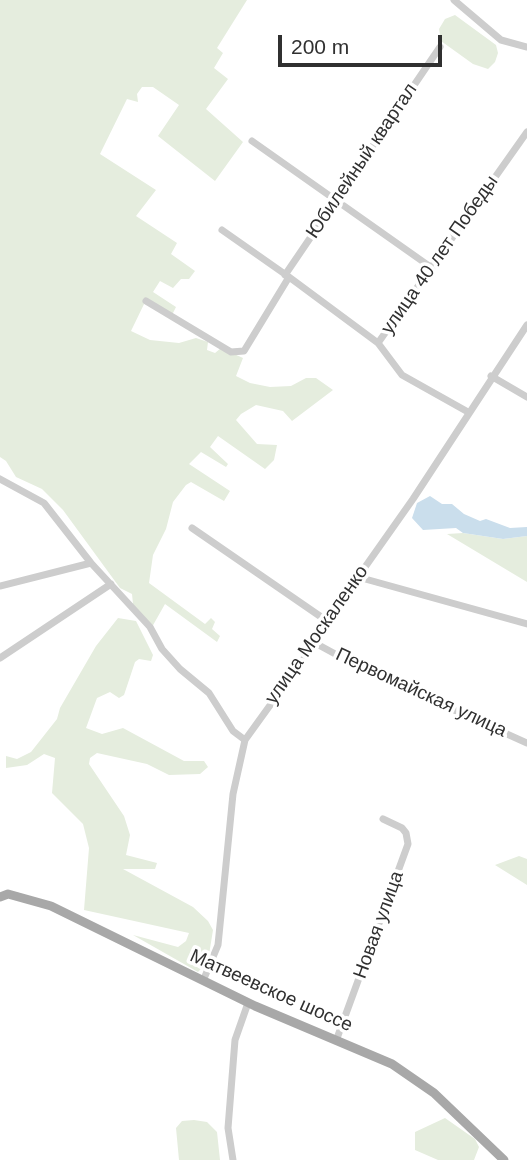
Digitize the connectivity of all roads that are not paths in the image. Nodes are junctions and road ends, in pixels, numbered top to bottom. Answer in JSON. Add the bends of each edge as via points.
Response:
{"nodes":[{"id":1,"x":454,"y":0,"type":"edge"},
{"id":2,"x":440,"y":47,"type":"dead end"},
{"id":3,"x":527,"y":47,"type":"edge"},
{"id":4,"x":527,"y":132,"type":"edge"},
{"id":5,"x":252,"y":141,"type":"dead end"},
{"id":6,"x":334,"y":200,"type":"junction"},
{"id":7,"x":222,"y":229,"type":"dead end"},
{"id":8,"x":432,"y":268,"type":"junction"},
{"id":9,"x":287,"y":276,"type":"junction"},
{"id":10,"x":146,"y":301,"type":"dead end"},
{"id":11,"x":527,"y":325,"type":"edge"},
{"id":12,"x":378,"y":343,"type":"junction"},
{"id":13,"x":491,"y":376,"type":"junction"},
{"id":14,"x":527,"y":397,"type":"edge"},
{"id":15,"x":468,"y":412,"type":"junction"},
{"id":16,"x":0,"y":479,"type":"edge"},
{"id":17,"x":192,"y":528,"type":"dead end"},
{"id":18,"x":91,"y":563,"type":"junction"},
{"id":19,"x":358,"y":577,"type":"junction"},
{"id":20,"x":111,"y":584,"type":"junction"},
{"id":21,"x":0,"y":586,"type":"edge"},
{"id":22,"x":327,"y":621,"type":"junction"},
{"id":23,"x":527,"y":624,"type":"edge"},
{"id":24,"x":315,"y":643,"type":"junction"},
{"id":25,"x":0,"y":657,"type":"edge"},
{"id":26,"x":245,"y":740,"type":"junction"},
{"id":27,"x":527,"y":743,"type":"edge"},
{"id":28,"x":383,"y":819,"type":"dead end"},
{"id":29,"x":0,"y":897,"type":"edge"},
{"id":30,"x":199,"y":979,"type":"junction"},
{"id":31,"x":248,"y":1003,"type":"junction"},
{"id":32,"x":336,"y":1041,"type":"junction"},
{"id":33,"x":233,"y":1160,"type":"edge"},
{"id":34,"x":503,"y":1160,"type":"edge"}],
"edges":[{"from":1,"to":3,"type":"street","via":[[501,40]]},
{"from":2,"to":6,"type":"street","name":"Юбилейный квартал"},
{"from":4,"to":8,"type":"street","name":"улица 40 лет Победы"},
{"from":5,"to":6,"type":"street"},
{"from":6,"to":8,"type":"street"},
{"from":6,"to":9,"type":"street","name":"Юбилейный квартал"},
{"from":7,"to":9,"type":"street"},
{"from":8,"to":12,"type":"street","name":"улица 40 лет Победы"},
{"from":9,"to":10,"type":"street","name":"Юбилейный квартал","via":[[241,352],[231,352]]},
{"from":9,"to":12,"type":"street"},
{"from":11,"to":13,"type":"street","name":"улица Москаленко"},
{"from":12,"to":15,"type":"street","via":[[401,375]]},
{"from":13,"to":14,"type":"street"},
{"from":13,"to":15,"type":"street","name":"улица Москаленко"},
{"from":15,"to":19,"type":"street","name":"улица Москаленко"},
{"from":16,"to":18,"type":"street","via":[[44,503]]},
{"from":17,"to":22,"type":"street"},
{"from":18,"to":20,"type":"street"},
{"from":18,"to":21,"type":"street"},
{"from":19,"to":22,"type":"street","name":"улица Москаленко"},
{"from":19,"to":23,"type":"street"},
{"from":20,"to":25,"type":"street"},
{"from":20,"to":26,"type":"street","via":[[150,627],[162,649],[209,693],[233,731]]},
{"from":22,"to":24,"type":"street","name":"улица Москаленко"},
{"from":24,"to":26,"type":"street","name":"улица Москаленко"},
{"from":24,"to":27,"type":"street","name":"Первомайская улица"},
{"from":26,"to":30,"type":"street","name":"улица Москаленко","via":[[233,794],[218,945]]},
{"from":28,"to":32,"type":"street","name":"Новая улица","via":[[402,828],[408,844]]},
{"from":29,"to":30,"type":"main road","name":"Матвеевское шоссе","via":[[8,894],[51,906]]},
{"from":30,"to":31,"type":"main road","name":"Матвеевское шоссе"},
{"from":31,"to":32,"type":"main road","name":"Матвеевское шоссе"},
{"from":31,"to":33,"type":"street","via":[[235,1040],[228,1128]]},
{"from":32,"to":34,"type":"main road","name":"Матвеевское шоссе","via":[[414,1077]]}]}
